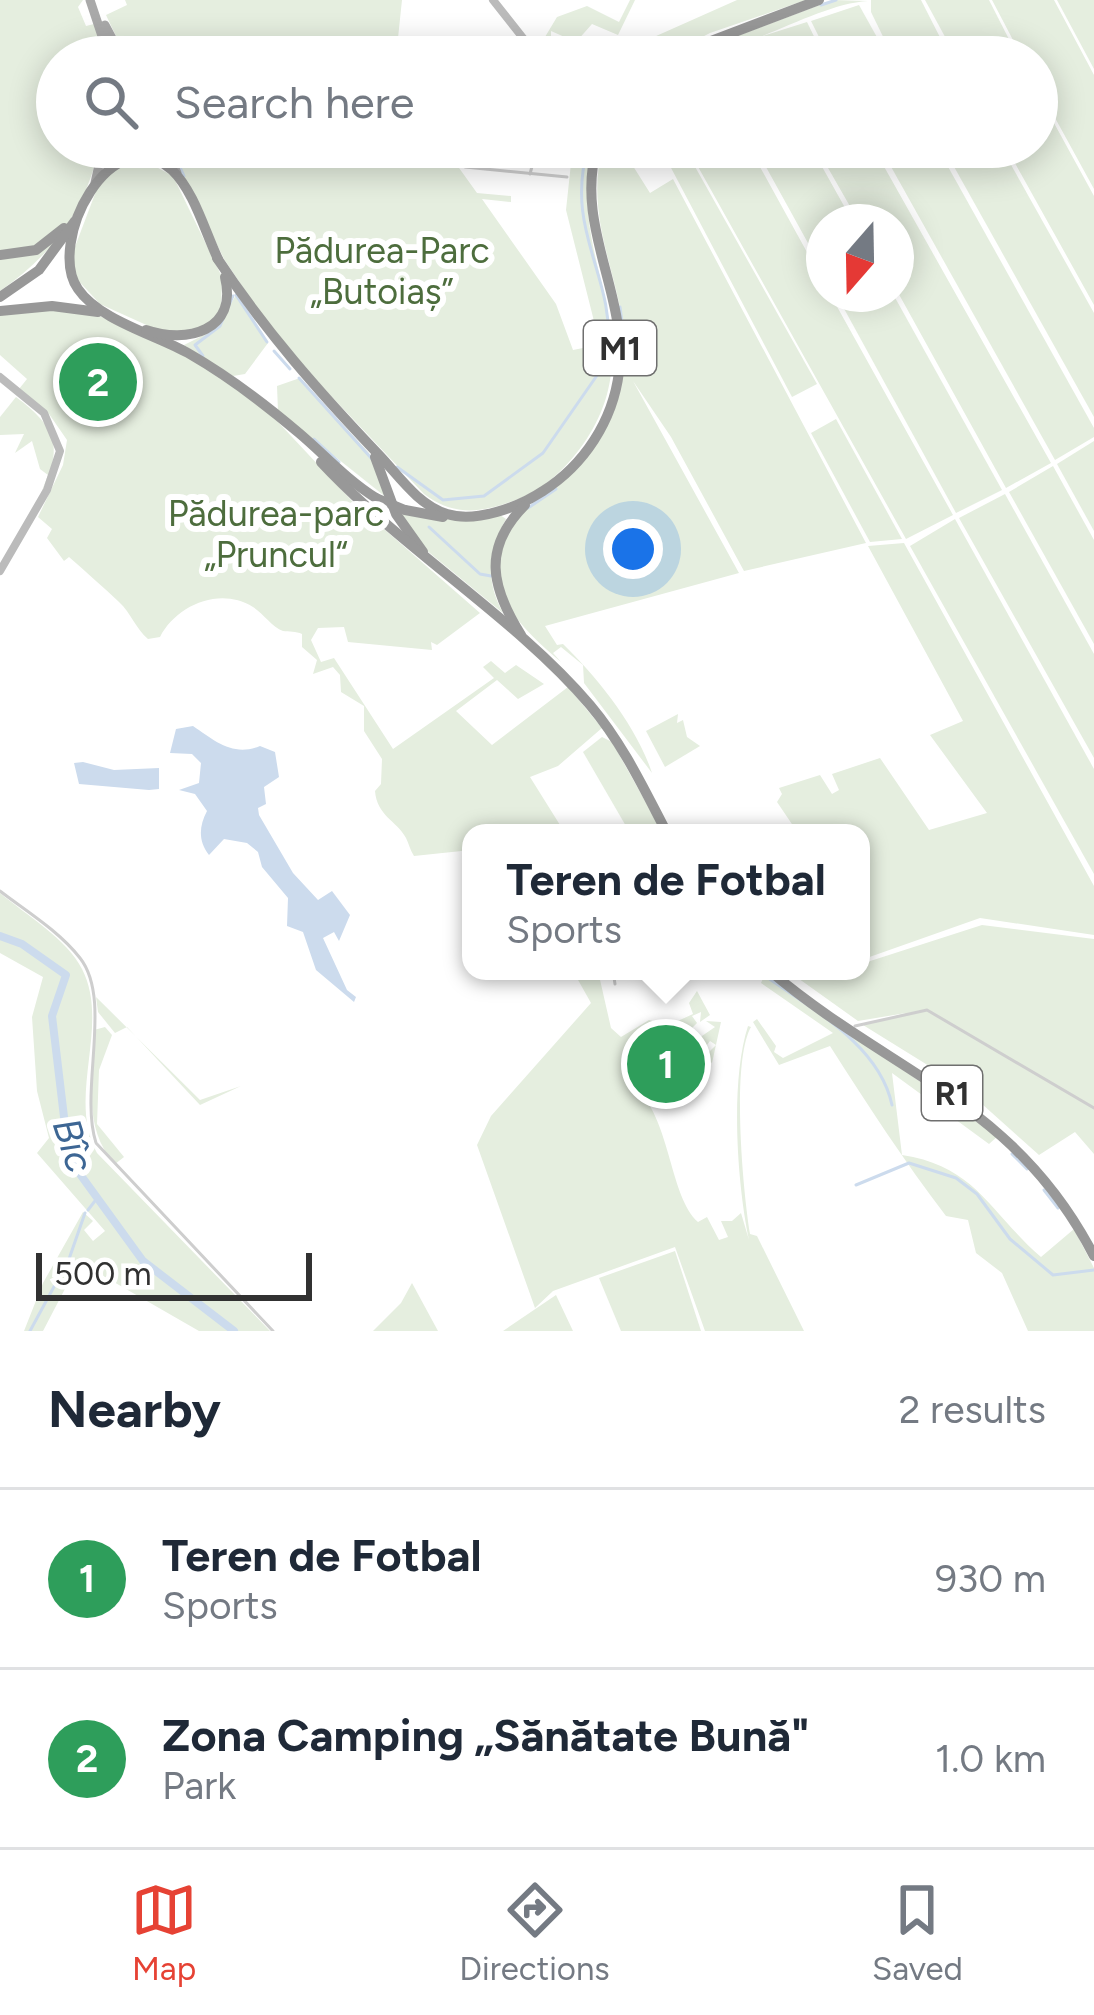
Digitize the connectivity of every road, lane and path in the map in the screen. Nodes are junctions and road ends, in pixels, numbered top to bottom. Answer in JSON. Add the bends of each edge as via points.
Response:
{"nodes":[{"id":1,"x":493,"y":0,"type":"edge"},
{"id":2,"x":819,"y":0,"type":"edge"},
{"id":3,"x":92,"y":5,"type":"edge"},
{"id":4,"x":102,"y":36,"type":"edge"},
{"id":5,"x":110,"y":36,"type":"edge"},
{"id":6,"x":521,"y":36,"type":"edge"},
{"id":7,"x":721,"y":36,"type":"edge"},
{"id":8,"x":98,"y":168,"type":"edge"},
{"id":9,"x":109,"y":168,"type":"edge"},
{"id":10,"x":166,"y":168,"type":"edge"},
{"id":11,"x":175,"y":168,"type":"edge"},
{"id":12,"x":474,"y":168,"type":"edge"},
{"id":13,"x":531,"y":168,"type":"edge"},
{"id":14,"x":592,"y":168,"type":"edge"},
{"id":15,"x":530,"y":174,"type":"junction"},
{"id":16,"x":566,"y":177,"type":"dead end"},
{"id":17,"x":182,"y":183,"type":"junction"},
{"id":18,"x":93,"y":188,"type":"junction"},
{"id":19,"x":85,"y":206,"type":"junction"},
{"id":20,"x":0,"y":255,"type":"edge"},
{"id":21,"x":217,"y":257,"type":"junction"},
{"id":22,"x":0,"y":297,"type":"edge"},
{"id":23,"x":0,"y":310,"type":"edge"},
{"id":24,"x":119,"y":318,"type":"junction"},
{"id":25,"x":146,"y":330,"type":"junction"},
{"id":26,"x":0,"y":377,"type":"edge"},
{"id":27,"x":280,"y":418,"type":"junction"},
{"id":28,"x":357,"y":432,"type":"junction"},
{"id":29,"x":534,"y":497,"type":"junction"},
{"id":30,"x":457,"y":517,"type":"junction"},
{"id":31,"x":0,"y":566,"type":"edge"},
{"id":32,"x":495,"y":616,"type":"junction"},
{"id":33,"x":521,"y":634,"type":"junction"},
{"id":34,"x":664,"y":824,"type":"edge"},
{"id":35,"x":666,"y":824,"type":"edge"},
{"id":36,"x":0,"y":891,"type":"edge"},
{"id":37,"x":614,"y":980,"type":"edge"},
{"id":38,"x":787,"y":980,"type":"edge"},
{"id":39,"x":787,"y":980,"type":"edge"},
{"id":40,"x":615,"y":984,"type":"dead end"},
{"id":41,"x":855,"y":1026,"type":"junction"},
{"id":42,"x":1094,"y":1108,"type":"edge"},
{"id":43,"x":1094,"y":1245,"type":"edge"},
{"id":44,"x":1094,"y":1256,"type":"edge"},
{"id":45,"x":273,"y":1331,"type":"edge"}],
"edges":[{"from":1,"to":6,"type":"street"},
{"from":2,"to":7,"type":"highway"},
{"from":3,"to":4,"type":"main road"},
{"from":3,"to":5,"type":"main road"},
{"from":8,"to":18,"type":"main road"},
{"from":9,"to":18,"type":"highway"},
{"from":10,"to":17,"type":"highway"},
{"from":11,"to":17,"type":"main road"},
{"from":12,"to":15,"type":"street"},
{"from":13,"to":15,"type":"street"},
{"from":14,"to":29,"type":"highway","number":"M1","via":[[591,219],[619,332],[617,384],[586,452]]},
{"from":15,"to":16,"type":"street"},
{"from":17,"to":21,"type":"highway"},
{"from":18,"to":19,"type":"highway"},
{"from":19,"to":20,"type":"highway","via":[[47,245]]},
{"from":19,"to":22,"type":"highway","via":[[39,270]]},
{"from":19,"to":24,"type":"highway","via":[[69,255],[72,278],[85,298]]},
{"from":21,"to":25,"type":"highway","via":[[227,298],[212,327],[184,339]]},
{"from":21,"to":28,"type":"highway","via":[[272,340]]},
{"from":23,"to":24,"type":"highway","via":[[71,307]]},
{"from":24,"to":25,"type":"highway"},
{"from":25,"to":27,"type":"highway","number":"M1"},
{"from":26,"to":31,"type":"street","via":[[44,413],[58,437],[59,461]]},
{"from":27,"to":30,"type":"highway","number":"M1","bridge":true,"via":[[376,498]]},
{"from":27,"to":32,"type":"highway","via":[[382,525]]},
{"from":28,"to":30,"type":"highway","via":[[422,501]]},
{"from":28,"to":32,"type":"highway","via":[[405,530]]},
{"from":29,"to":30,"type":"highway","number":"M1"},
{"from":29,"to":33,"type":"highway","via":[[503,530],[494,558],[501,603]]},
{"from":32,"to":33,"type":"highway"},
{"from":32,"to":34,"type":"highway","via":[[598,716]]},
{"from":33,"to":35,"type":"highway","via":[[598,705]]},
{"from":36,"to":45,"type":"street","via":[[74,951],[90,977],[96,1143]]},
{"from":37,"to":40,"type":"street"},
{"from":38,"to":41,"type":"highway","number":"R1"},
{"from":39,"to":44,"type":"highway","number":"R1","via":[[998,1129],[1051,1186]]},
{"from":41,"to":42,"type":"street","via":[[927,1010]]},
{"from":41,"to":43,"type":"highway","number":"R1","via":[[990,1115],[1045,1171]]}]}
